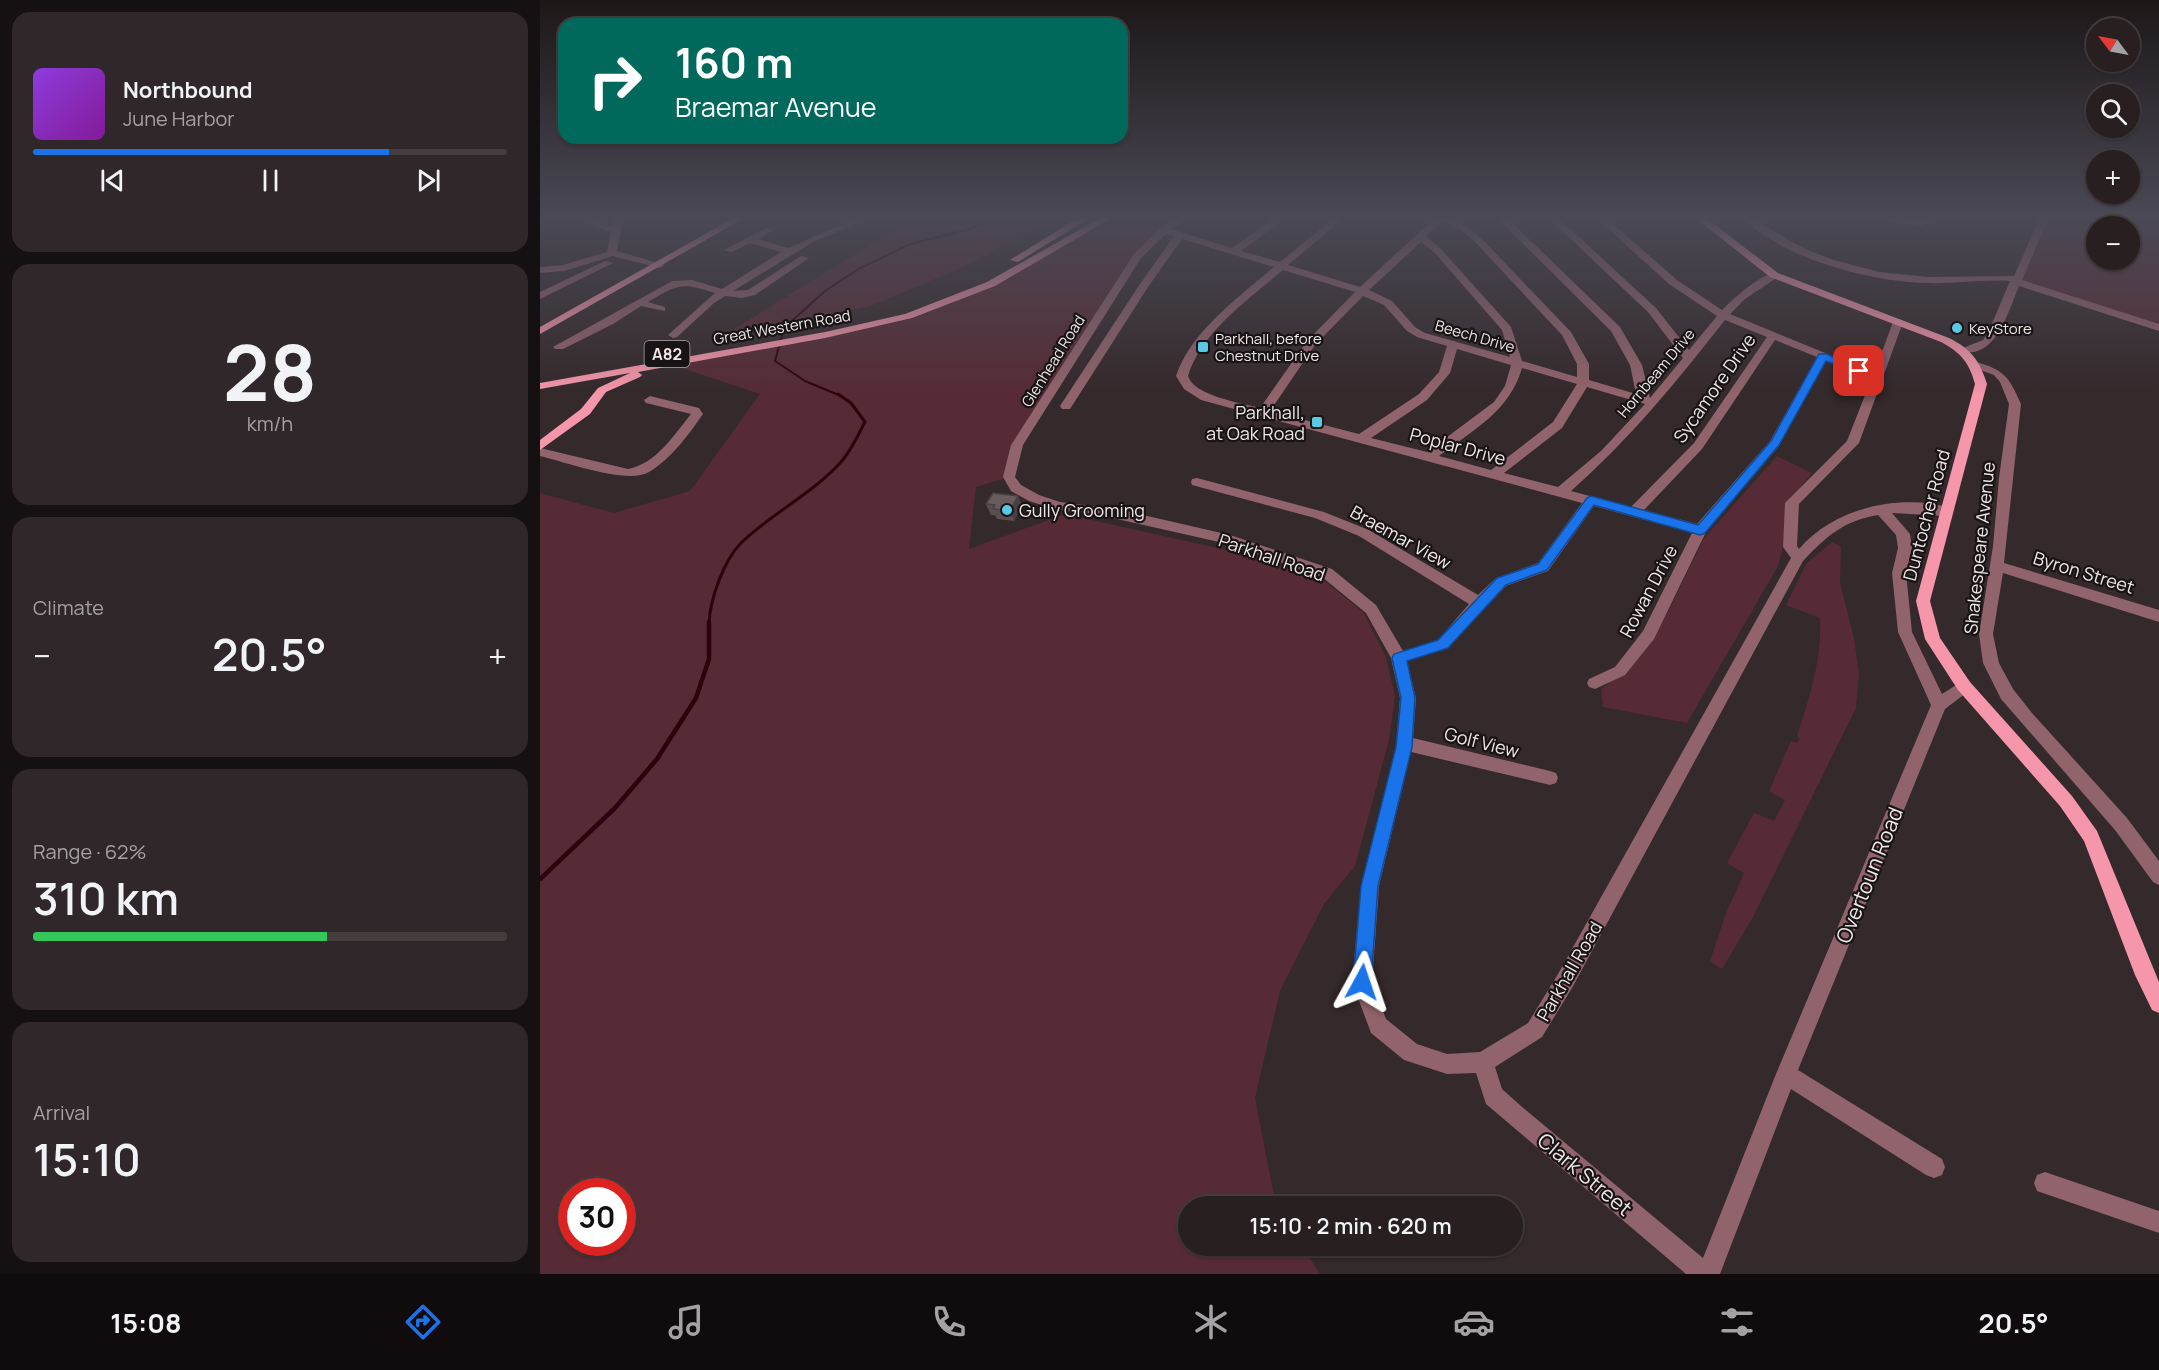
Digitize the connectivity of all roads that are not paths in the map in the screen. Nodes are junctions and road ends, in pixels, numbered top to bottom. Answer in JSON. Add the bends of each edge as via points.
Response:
{"nodes":[{"id":1,"x":580,"y":274,"type":"edge"},
{"id":2,"x":643,"y":274,"type":"edge"},
{"id":3,"x":751,"y":274,"type":"edge"},
{"id":4,"x":779,"y":274,"type":"edge"},
{"id":5,"x":985,"y":274,"type":"edge"},
{"id":6,"x":1009,"y":274,"type":"edge"},
{"id":7,"x":1125,"y":274,"type":"edge"},
{"id":8,"x":1151,"y":274,"type":"edge"},
{"id":9,"x":1271,"y":274,"type":"edge"},
{"id":10,"x":1308,"y":274,"type":"edge"},
{"id":11,"x":1379,"y":274,"type":"edge"},
{"id":12,"x":1459,"y":274,"type":"edge"},
{"id":13,"x":1511,"y":274,"type":"edge"},
{"id":14,"x":1560,"y":274,"type":"edge"},
{"id":15,"x":1613,"y":274,"type":"edge"},
{"id":16,"x":1664,"y":274,"type":"edge"},
{"id":17,"x":1774,"y":274,"type":"edge"},
{"id":18,"x":1775,"y":274,"type":"edge"},
{"id":19,"x":1891,"y":274,"type":"edge"},
{"id":20,"x":2018,"y":274,"type":"edge"},
{"id":21,"x":2015,"y":280,"type":"junction"},
{"id":22,"x":1362,"y":291,"type":"junction"},
{"id":23,"x":722,"y":292,"type":"junction"},
{"id":24,"x":540,"y":296,"type":"edge"},
{"id":25,"x":640,"y":303,"type":"junction"},
{"id":26,"x":661,"y":309,"type":"dead end"},
{"id":27,"x":1723,"y":315,"type":"junction"},
{"id":28,"x":1898,"y":322,"type":"junction"},
{"id":29,"x":2159,"y":328,"type":"edge"},
{"id":30,"x":540,"y":331,"type":"edge"},
{"id":31,"x":673,"y":335,"type":"dead end"},
{"id":32,"x":799,"y":336,"type":"junction"},
{"id":33,"x":1773,"y":336,"type":"junction"},
{"id":34,"x":756,"y":344,"type":"junction"},
{"id":35,"x":1453,"y":345,"type":"junction"},
{"id":36,"x":559,"y":347,"type":"dead end"},
{"id":37,"x":1967,"y":350,"type":"junction"},
{"id":38,"x":1823,"y":356,"type":"junction"},
{"id":39,"x":1689,"y":358,"type":"junction"},
{"id":40,"x":667,"y":363,"type":"junction"},
{"id":41,"x":1517,"y":364,"type":"junction"},
{"id":42,"x":1976,"y":365,"type":"junction"},
{"id":43,"x":540,"y":376,"type":"edge"},
{"id":44,"x":1877,"y":378,"type":"junction"},
{"id":45,"x":546,"y":384,"type":"edge"},
{"id":46,"x":1583,"y":384,"type":"junction"},
{"id":47,"x":593,"y":399,"type":"junction"},
{"id":48,"x":650,"y":400,"type":"dead end"},
{"id":49,"x":1648,"y":401,"type":"junction"},
{"id":50,"x":1066,"y":406,"type":"dead end"},
{"id":51,"x":1263,"y":413,"type":"junction"},
{"id":52,"x":1360,"y":439,"type":"junction"},
{"id":53,"x":1017,"y":445,"type":"joint"},
{"id":54,"x":540,"y":446,"type":"edge"},
{"id":55,"x":540,"y":452,"type":"edge"},
{"id":56,"x":1429,"y":457,"type":"junction"},
{"id":57,"x":1494,"y":474,"type":"junction"},
{"id":58,"x":1197,"y":482,"type":"dead end"},
{"id":59,"x":1561,"y":492,"type":"junction"},
{"id":60,"x":1591,"y":500,"type":"junction"},
{"id":61,"x":1881,"y":509,"type":"junction"},
{"id":62,"x":1946,"y":510,"type":"junction"},
{"id":63,"x":1634,"y":512,"type":"junction"},
{"id":64,"x":1700,"y":530,"type":"junction"},
{"id":65,"x":1798,"y":558,"type":"junction"},
{"id":66,"x":1996,"y":566,"type":"junction"},
{"id":67,"x":1479,"y":603,"type":"junction"},
{"id":68,"x":2159,"y":616,"type":"edge"},
{"id":69,"x":1399,"y":658,"type":"junction"},
{"id":70,"x":1595,"y":683,"type":"dead end"},
{"id":71,"x":1964,"y":686,"type":"junction"},
{"id":72,"x":1939,"y":705,"type":"junction"},
{"id":73,"x":1404,"y":743,"type":"junction"},
{"id":74,"x":1550,"y":778,"type":"dead end"},
{"id":75,"x":2159,"y":876,"type":"edge"},
{"id":76,"x":2159,"y":1003,"type":"edge"},
{"id":77,"x":1483,"y":1062,"type":"junction"},
{"id":78,"x":1786,"y":1074,"type":"junction"},
{"id":79,"x":1934,"y":1167,"type":"dead end"},
{"id":80,"x":2045,"y":1183,"type":"dead end"},
{"id":81,"x":2159,"y":1222,"type":"edge"},
{"id":82,"x":1704,"y":1274,"type":"edge"},
{"id":83,"x":1708,"y":1274,"type":"edge"}],
"edges":[{"from":1,"to":24,"type":"street"},
{"from":2,"to":30,"type":"main road"},
{"from":3,"to":23,"type":"street"},
{"from":4,"to":23,"type":"street","via":[[752,292]]},
{"from":5,"to":32,"type":"main road","name":"Great Western Road","number":"A82","via":[[891,311]]},
{"from":6,"to":32,"type":"main road","name":"Great Western Road","number":"A82","via":[[951,301],[884,323]]},
{"from":7,"to":53,"type":"street","name":"Glenhead Road"},
{"from":8,"to":50,"type":"street"},
{"from":9,"to":51,"type":"street","name":"Poplar Drive","via":[[1226,315],[1185,362],[1182,377],[1186,385],[1205,397]]},
{"from":10,"to":22,"type":"street","name":"Beech Drive"},
{"from":11,"to":22,"type":"street"},
{"from":12,"to":41,"type":"street","via":[[1507,329]]},
{"from":13,"to":46,"type":"street","via":[[1568,334],[1583,364]]},
{"from":14,"to":49,"type":"street","via":[[1616,329],[1636,365]]},
{"from":15,"to":39,"type":"street","via":[[1652,310]]},
{"from":16,"to":27,"type":"street"},
{"from":17,"to":27,"type":"street","name":"Hornbeam Drive"},
{"from":18,"to":28,"type":"main road"},
{"from":19,"to":21,"type":"street","via":[[1925,280]]},
{"from":20,"to":21,"type":"street"},
{"from":21,"to":29,"type":"street"},
{"from":21,"to":37,"type":"street","via":[[1987,342]]},
{"from":22,"to":35,"type":"street","name":"Beech Drive","via":[[1388,303],[1421,335]]},
{"from":22,"to":51,"type":"street","via":[[1311,343]]},
{"from":23,"to":25,"type":"street","via":[[683,282]]},
{"from":23,"to":31,"type":"street"},
{"from":25,"to":26,"type":"street"},
{"from":25,"to":36,"type":"street","via":[[591,334]]},
{"from":27,"to":33,"type":"street"},
{"from":27,"to":39,"type":"street","name":"Hornbeam Drive"},
{"from":28,"to":37,"type":"main road"},
{"from":28,"to":44,"type":"street"},
{"from":32,"to":34,"type":"main road","name":"Great Western Road","number":"A82"},
{"from":33,"to":38,"type":"street"},
{"from":33,"to":63,"type":"street","name":"Sycamore Drive","via":[[1698,446]]},
{"from":34,"to":40,"type":"main road","name":"Great Western Road","number":"A82"},
{"from":34,"to":43,"type":"main road","name":"Great Western Road","number":"A82"},
{"from":35,"to":41,"type":"street","name":"Beech Drive"},
{"from":35,"to":52,"type":"street","via":[[1444,373],[1423,397]]},
{"from":37,"to":42,"type":"main road","name":"Duntocher Road"},
{"from":38,"to":44,"type":"street"},
{"from":38,"to":64,"type":"street","name":"Rowan Drive","via":[[1775,443]]},
{"from":39,"to":49,"type":"street","name":"Hornbeam Drive"},
{"from":40,"to":45,"type":"main road","name":"Great Western Road","number":"A82"},
{"from":40,"to":47,"type":"main road","via":[[612,384]]},
{"from":41,"to":46,"type":"street","name":"Beech Drive"},
{"from":41,"to":56,"type":"street","via":[[1511,386],[1498,405]]},
{"from":42,"to":62,"type":"main road","name":"Duntocher Road","via":[[1981,384]]},
{"from":42,"to":66,"type":"street","name":"Shakespeare Avenue","via":[[1998,373],[2015,404]]},
{"from":44,"to":65,"type":"street","via":[[1853,443],[1792,503],[1790,546]]},
{"from":45,"to":47,"type":"main road","via":[[580,387]]},
{"from":46,"to":49,"type":"street","name":"Beech Drive"},
{"from":46,"to":57,"type":"street","via":[[1558,425]]},
{"from":47,"to":54,"type":"main road","via":[[586,411]]},
{"from":48,"to":55,"type":"street","via":[[697,414],[671,447],[644,470],[628,473]]},
{"from":49,"to":59,"type":"street","name":"Hornbeam Drive","via":[[1605,454]]},
{"from":51,"to":52,"type":"street","name":"Poplar Drive"},
{"from":52,"to":56,"type":"street","name":"Poplar Drive"},
{"from":53,"to":69,"type":"street","name":"Parkhall Road","via":[[1009,477],[1016,488],[1034,498],[1230,540],[1327,573],[1371,609]]},
{"from":56,"to":57,"type":"street","name":"Poplar Drive"},
{"from":57,"to":59,"type":"street","name":"Poplar Drive"},
{"from":58,"to":67,"type":"street","name":"Braemar View","via":[[1319,514],[1364,533]]},
{"from":59,"to":60,"type":"street","name":"Poplar Drive"},
{"from":60,"to":63,"type":"street","name":"Poplar Drive"},
{"from":60,"to":67,"type":"street","via":[[1543,567],[1501,582]]},
{"from":61,"to":62,"type":"street","name":"Parkhall Road","via":[[1897,506]]},
{"from":61,"to":65,"type":"street","name":"Parkhall Road","via":[[1822,532]]},
{"from":61,"to":72,"type":"street","via":[[1903,534],[1905,549],[1899,573],[1905,632]]},
{"from":62,"to":71,"type":"main road","name":"Duntocher Road","via":[[1923,601],[1933,639]]},
{"from":63,"to":64,"type":"street","name":"Poplar Drive"},
{"from":64,"to":70,"type":"street","name":"Rowan Drive","via":[[1649,635],[1620,671]]},
{"from":65,"to":77,"type":"street","name":"Parkhall Road","via":[[1535,1030]]},
{"from":66,"to":68,"type":"street","name":"Byron Street"},
{"from":66,"to":75,"type":"street","name":"Shakespeare Avenue","via":[[1986,634],[1991,663],[2007,694],[2121,824]]},
{"from":67,"to":69,"type":"street","via":[[1443,644]]},
{"from":69,"to":73,"type":"street","name":"Parkhall Road","via":[[1408,698]]},
{"from":71,"to":72,"type":"street"},
{"from":71,"to":76,"type":"main road","name":"Duntocher Road","via":[[2066,801],[2091,837]]},
{"from":72,"to":78,"type":"street","name":"Overtoun Road"},
{"from":73,"to":74,"type":"street","name":"Golf View"},
{"from":73,"to":77,"type":"street","name":"Parkhall Road","via":[[1370,886],[1362,982],[1378,1026],[1411,1053],[1447,1064]]},
{"from":77,"to":82,"type":"street","name":"Clark Street","via":[[1494,1096],[1506,1108]]},
{"from":78,"to":79,"type":"street"},
{"from":78,"to":83,"type":"street","name":"Overtoun Road"},
{"from":80,"to":81,"type":"street"}]}
